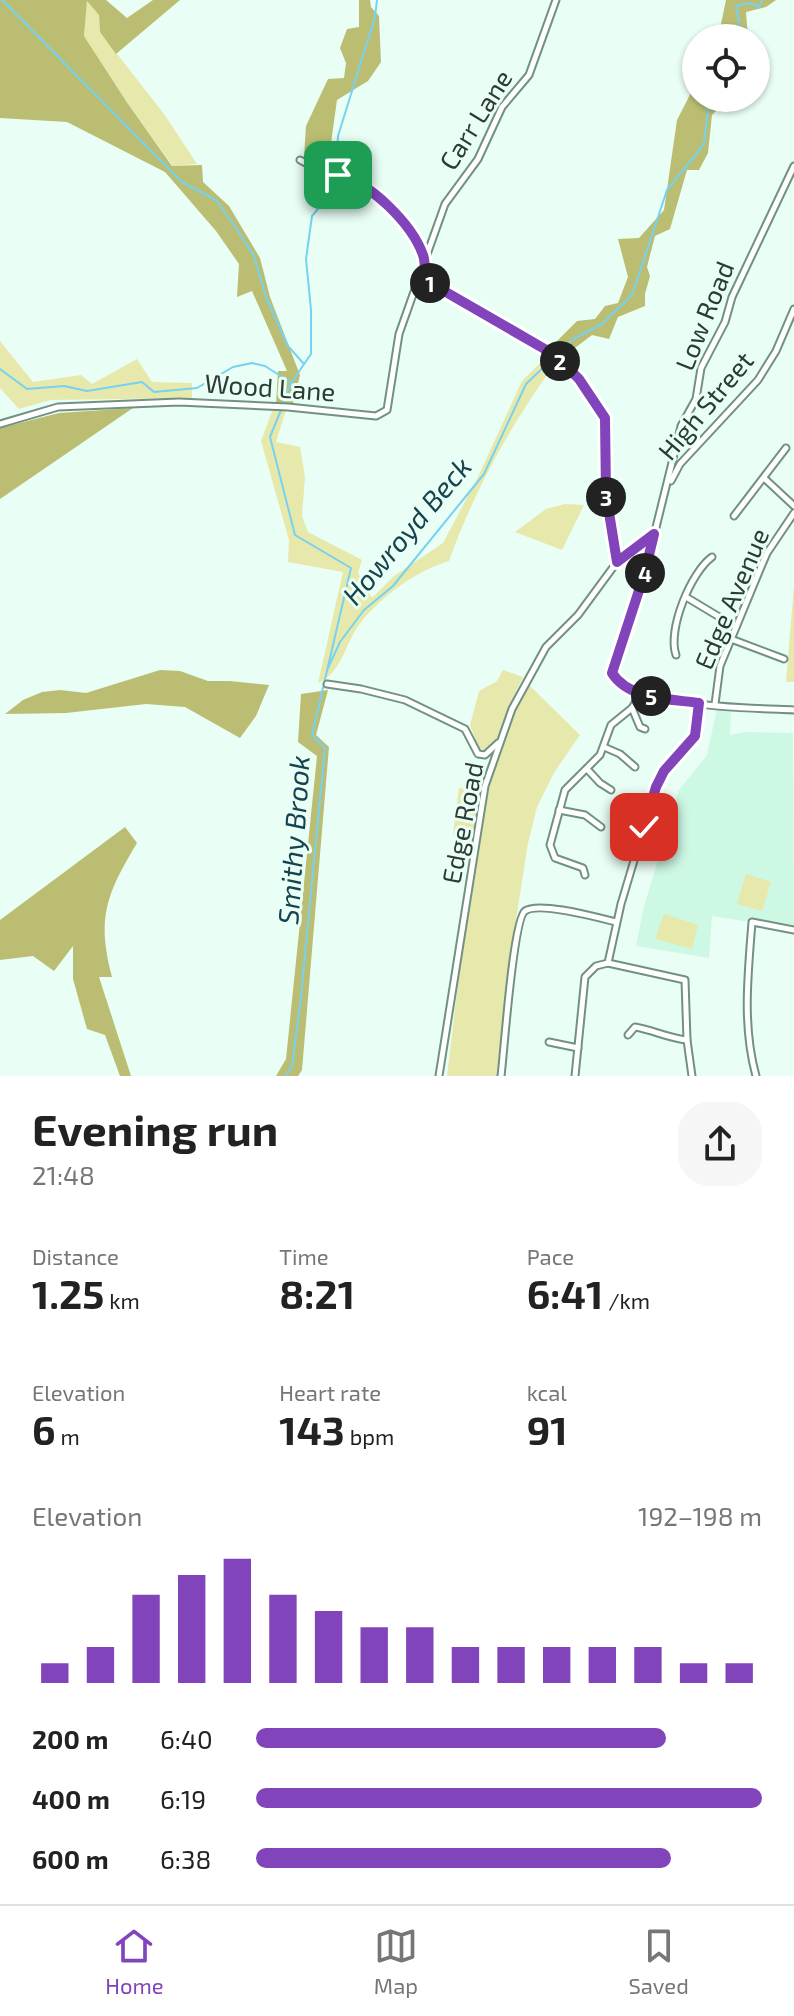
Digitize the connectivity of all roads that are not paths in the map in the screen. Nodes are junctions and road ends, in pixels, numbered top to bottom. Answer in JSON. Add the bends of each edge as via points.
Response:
{"nodes":[{"id":1,"x":556,"y":0,"type":"edge"},
{"id":2,"x":300,"y":160,"type":"dead end"},
{"id":3,"x":794,"y":166,"type":"edge"},
{"id":4,"x":424,"y":262,"type":"junction"},
{"id":5,"x":422,"y":280,"type":"junction"},
{"id":6,"x":794,"y":309,"type":"edge"},
{"id":7,"x":0,"y":424,"type":"edge"},
{"id":8,"x":786,"y":448,"type":"dead end"},
{"id":9,"x":764,"y":478,"type":"junction"},
{"id":10,"x":668,"y":485,"type":"junction"},
{"id":11,"x":794,"y":506,"type":"edge"},
{"id":12,"x":794,"y":513,"type":"edge"},
{"id":13,"x":734,"y":516,"type":"dead end"},
{"id":14,"x":785,"y":525,"type":"junction"},
{"id":15,"x":794,"y":529,"type":"edge"},
{"id":16,"x":654,"y":534,"type":"junction"},
{"id":17,"x":712,"y":557,"type":"dead end"},
{"id":18,"x":617,"y":562,"type":"junction"},
{"id":19,"x":686,"y":596,"type":"junction"},
{"id":20,"x":736,"y":627,"type":"junction"},
{"id":21,"x":731,"y":639,"type":"junction"},
{"id":22,"x":676,"y":655,"type":"dead end"},
{"id":23,"x":784,"y":659,"type":"dead end"},
{"id":24,"x":327,"y":684,"type":"dead end"},
{"id":25,"x":641,"y":693,"type":"junction"},
{"id":26,"x":699,"y":703,"type":"junction"},
{"id":27,"x":715,"y":704,"type":"junction"},
{"id":28,"x":632,"y":708,"type":"junction"},
{"id":29,"x":794,"y":710,"type":"edge"},
{"id":30,"x":645,"y":729,"type":"dead end"},
{"id":31,"x":501,"y":739,"type":"junction"},
{"id":32,"x":604,"y":747,"type":"junction"},
{"id":33,"x":635,"y":767,"type":"dead end"},
{"id":34,"x":587,"y":769,"type":"junction"},
{"id":35,"x":611,"y":790,"type":"dead end"},
{"id":36,"x":559,"y":810,"type":"junction"},
{"id":37,"x":601,"y":827,"type":"dead end"},
{"id":38,"x":585,"y":875,"type":"dead end"},
{"id":39,"x":616,"y":922,"type":"junction"},
{"id":40,"x":794,"y":930,"type":"edge"},
{"id":41,"x":608,"y":963,"type":"junction"},
{"id":42,"x":628,"y":1035,"type":"dead end"},
{"id":43,"x":687,"y":1040,"type":"junction"},
{"id":44,"x":549,"y":1042,"type":"dead end"},
{"id":45,"x":578,"y":1048,"type":"junction"},
{"id":46,"x":439,"y":1076,"type":"edge"},
{"id":47,"x":501,"y":1076,"type":"edge"},
{"id":48,"x":575,"y":1076,"type":"edge"},
{"id":49,"x":692,"y":1076,"type":"edge"},
{"id":50,"x":756,"y":1076,"type":"edge"}],
"edges":[{"from":1,"to":4,"type":"street","name":"Carr Lane","via":[[529,75],[502,107],[478,159],[445,204]]},
{"from":2,"to":4,"type":"street","via":[[360,181],[414,235]]},
{"from":3,"to":10,"type":"street","name":"Low Road","via":[[701,368]]},
{"from":4,"to":5,"type":"street"},
{"from":5,"to":7,"type":"street","name":"Wood Lane","via":[[399,334],[392,390],[383,414],[179,402],[58,407]]},
{"from":5,"to":18,"type":"street","via":[[555,355],[579,379],[605,418],[606,494]]},
{"from":6,"to":10,"type":"street","name":"High Street","via":[[758,380],[680,464]]},
{"from":8,"to":9,"type":"street"},
{"from":9,"to":11,"type":"street"},
{"from":9,"to":13,"type":"street"},
{"from":10,"to":16,"type":"street","name":"Low Road"},
{"from":12,"to":14,"type":"street","name":"Edge Avenue"},
{"from":14,"to":15,"type":"street"},
{"from":14,"to":20,"type":"street","name":"Edge Avenue","via":[[767,553]]},
{"from":16,"to":18,"type":"street","name":"Edge Road"},
{"from":16,"to":25,"type":"street","name":"Low Road","via":[[612,673]]},
{"from":17,"to":19,"type":"street"},
{"from":18,"to":31,"type":"street","name":"Edge Road","via":[[578,615],[546,647]]},
{"from":19,"to":20,"type":"street"},
{"from":19,"to":22,"type":"street","via":[[675,623]]},
{"from":20,"to":21,"type":"street","name":"Edge Avenue"},
{"from":21,"to":23,"type":"street"},
{"from":21,"to":27,"type":"street","name":"Edge Avenue","via":[[720,666]]},
{"from":24,"to":31,"type":"street","via":[[405,700],[465,729],[478,754],[485,755]]},
{"from":25,"to":26,"type":"street"},
{"from":25,"to":28,"type":"street"},
{"from":26,"to":27,"type":"street"},
{"from":26,"to":39,"type":"street","via":[[695,736],[656,787]]},
{"from":27,"to":29,"type":"street"},
{"from":28,"to":30,"type":"street"},
{"from":28,"to":32,"type":"street","via":[[611,725]]},
{"from":31,"to":46,"type":"street","name":"Edge Road","via":[[485,786]]},
{"from":32,"to":33,"type":"street"},
{"from":32,"to":34,"type":"street"},
{"from":34,"to":35,"type":"street"},
{"from":34,"to":36,"type":"street","via":[[565,790]]},
{"from":36,"to":37,"type":"street","via":[[585,815]]},
{"from":36,"to":38,"type":"street","via":[[550,845],[555,858],[585,865]]},
{"from":39,"to":41,"type":"street"},
{"from":39,"to":47,"type":"street","via":[[536,907],[522,913]]},
{"from":40,"to":50,"type":"street","via":[[752,922],[748,1046]]},
{"from":41,"to":43,"type":"street","via":[[685,980]]},
{"from":41,"to":45,"type":"street","via":[[585,977]]},
{"from":42,"to":43,"type":"street","via":[[635,1027]]},
{"from":43,"to":49,"type":"street"},
{"from":44,"to":45,"type":"street"},
{"from":45,"to":48,"type":"street"}]}
